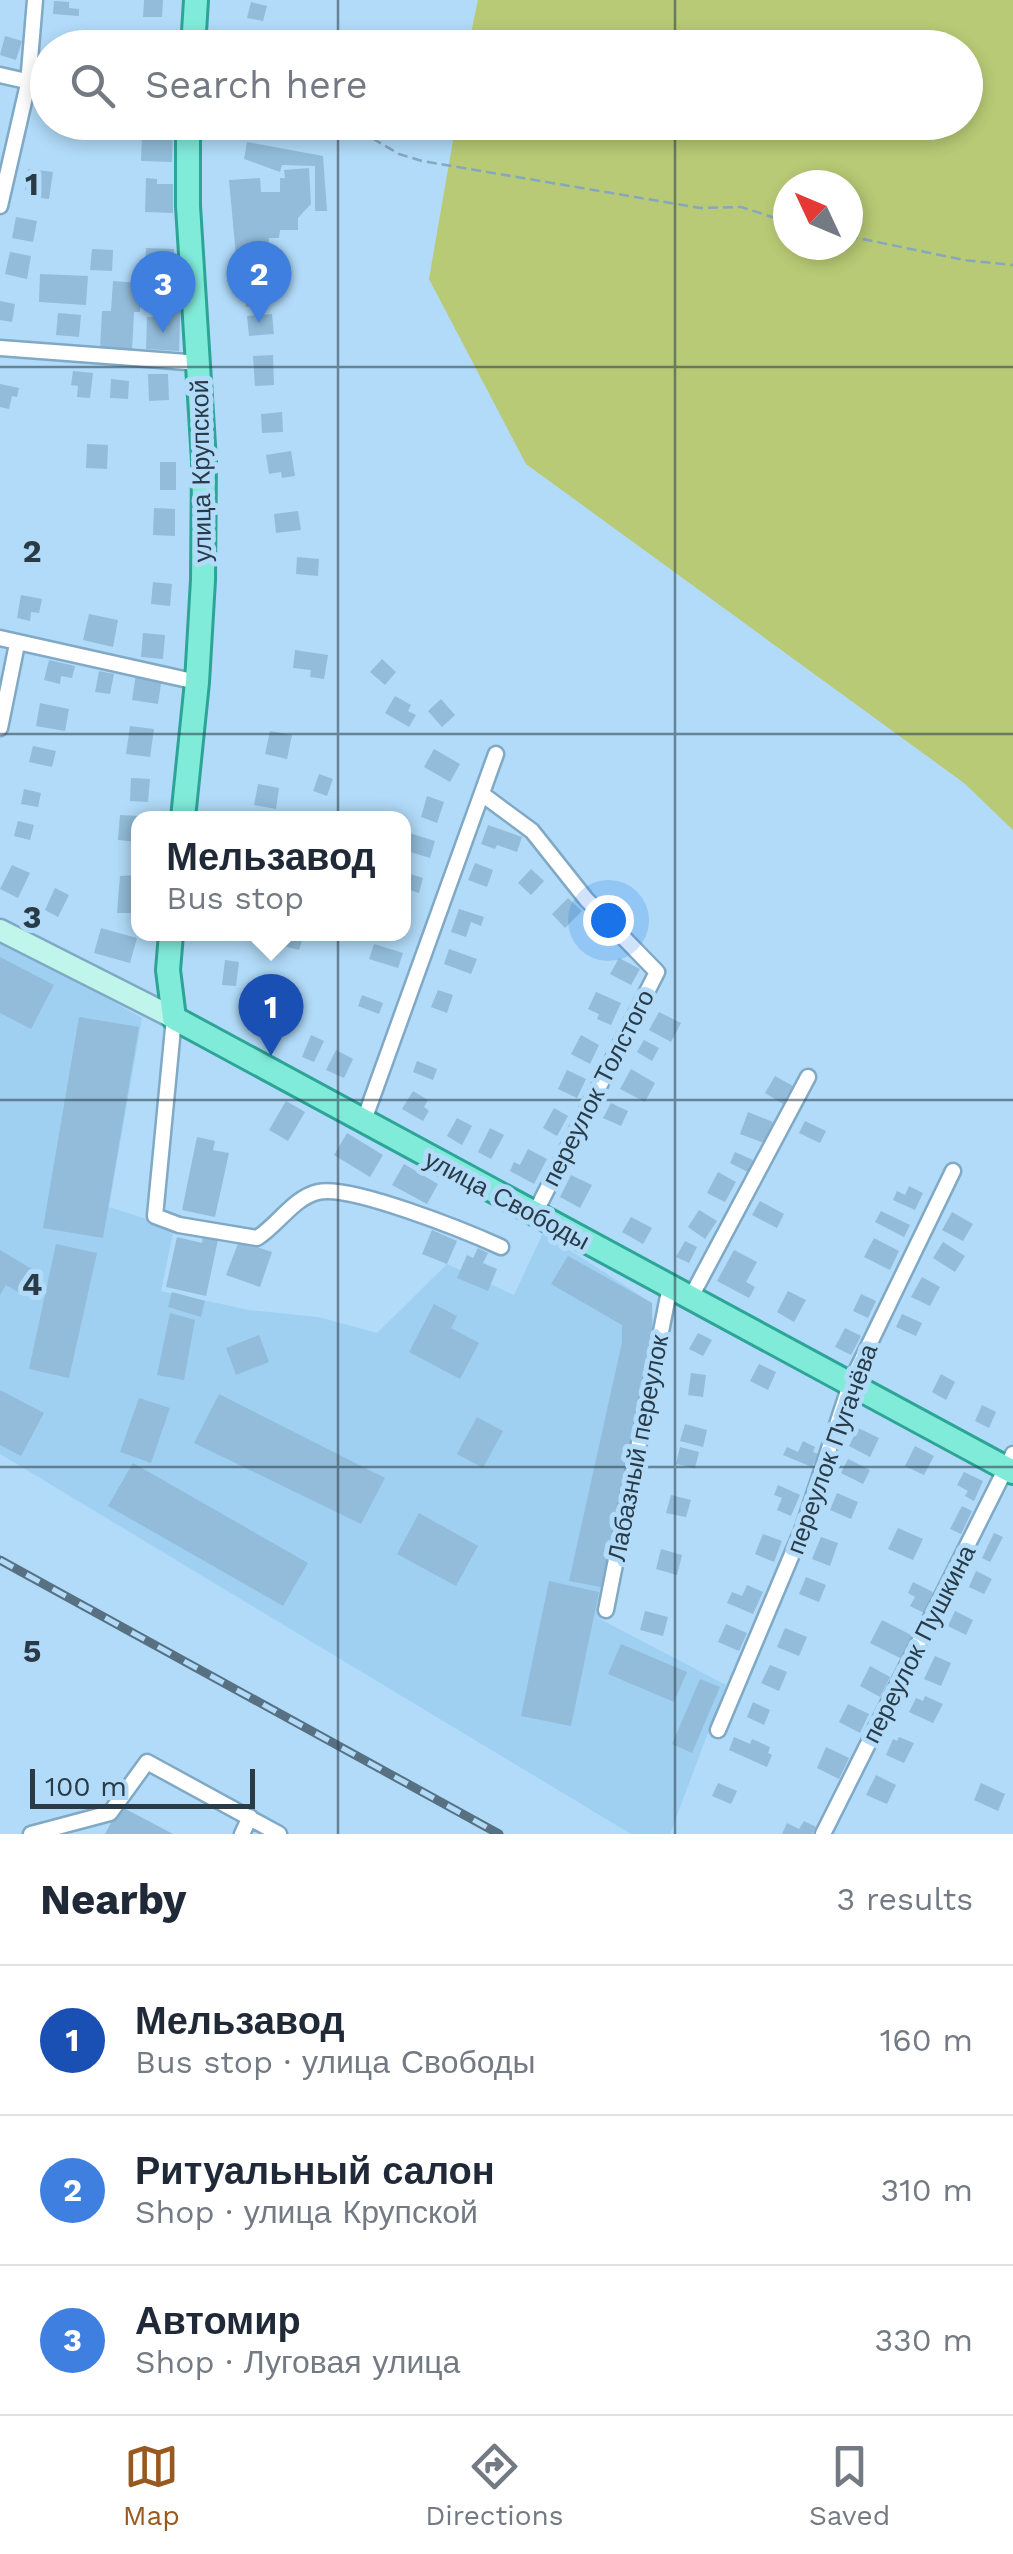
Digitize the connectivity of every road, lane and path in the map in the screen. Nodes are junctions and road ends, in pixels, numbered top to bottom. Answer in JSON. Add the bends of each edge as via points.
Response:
{"nodes":[{"id":1,"x":35,"y":0,"type":"edge"},
{"id":2,"x":196,"y":0,"type":"edge"},
{"id":3,"x":32,"y":30,"type":"edge"},
{"id":4,"x":194,"y":30,"type":"edge"},
{"id":5,"x":30,"y":60,"type":"edge"},
{"id":6,"x":0,"y":75,"type":"edge"},
{"id":7,"x":28,"y":84,"type":"junction"},
{"id":8,"x":188,"y":140,"type":"edge"},
{"id":9,"x":375,"y":140,"type":"edge"},
{"id":10,"x":0,"y":206,"type":"edge"},
{"id":11,"x":773,"y":217,"type":"edge"},
{"id":12,"x":863,"y":239,"type":"edge"},
{"id":13,"x":1013,"y":265,"type":"edge"},
{"id":14,"x":0,"y":348,"type":"edge"},
{"id":15,"x":200,"y":363,"type":"junction"},
{"id":16,"x":0,"y":638,"type":"edge"},
{"id":17,"x":18,"y":644,"type":"junction"},
{"id":18,"x":197,"y":682,"type":"junction"},
{"id":19,"x":0,"y":728,"type":"edge"},
{"id":20,"x":496,"y":754,"type":"dead end"},
{"id":21,"x":482,"y":794,"type":"junction"},
{"id":22,"x":184,"y":811,"type":"edge"},
{"id":23,"x":0,"y":930,"type":"edge"},
{"id":24,"x":170,"y":941,"type":"edge"},
{"id":25,"x":174,"y":1018,"type":"junction"},
{"id":26,"x":808,"y":1077,"type":"dead end"},
{"id":27,"x":363,"y":1122,"type":"junction"},
{"id":28,"x":953,"y":1171,"type":"dead end"},
{"id":29,"x":534,"y":1215,"type":"junction"},
{"id":30,"x":501,"y":1247,"type":"dead end"},
{"id":31,"x":681,"y":1291,"type":"junction"},
{"id":32,"x":851,"y":1382,"type":"junction"},
{"id":33,"x":1011,"y":1465,"type":"edge"},
{"id":34,"x":606,"y":1610,"type":"dead end"},
{"id":35,"x":718,"y":1730,"type":"dead end"},
{"id":36,"x":250,"y":1816,"type":"junction"},
{"id":37,"x":31,"y":1834,"type":"edge"},
{"id":38,"x":242,"y":1834,"type":"edge"},
{"id":39,"x":279,"y":1834,"type":"edge"},
{"id":40,"x":823,"y":1834,"type":"edge"}],
"edges":[{"from":1,"to":3,"type":"street"},
{"from":2,"to":4,"type":"main road"},
{"from":5,"to":7,"type":"street"},
{"from":6,"to":7,"type":"street"},
{"from":7,"to":10,"type":"street"},
{"from":8,"to":15,"type":"main road","name":"улица Крупской"},
{"from":9,"to":11,"type":"path","via":[[422,161],[700,208],[741,207]]},
{"from":12,"to":13,"type":"path"},
{"from":14,"to":15,"type":"street"},
{"from":15,"to":18,"type":"main road","name":"улица Крупской","via":[[203,580]]},
{"from":16,"to":17,"type":"street"},
{"from":17,"to":18,"type":"street"},
{"from":17,"to":19,"type":"street"},
{"from":18,"to":22,"type":"main road","name":"улица Крупской"},
{"from":20,"to":21,"type":"street"},
{"from":21,"to":27,"type":"street"},
{"from":21,"to":29,"type":"street","name":"переулок Толстого","via":[[532,831],[657,972]]},
{"from":23,"to":25,"type":"street","name":"улица Свободы"},
{"from":24,"to":25,"type":"main road"},
{"from":25,"to":27,"type":"main road","name":"улица Свободы"},
{"from":25,"to":30,"type":"street","via":[[156,1216],[257,1238],[302,1198],[347,1193]]},
{"from":26,"to":31,"type":"street","name":"Лабазный переулок"},
{"from":27,"to":29,"type":"main road","name":"улица Свободы"},
{"from":28,"to":32,"type":"street","name":"переулок Пугачёва"},
{"from":29,"to":31,"type":"main road","name":"улица Свободы"},
{"from":31,"to":32,"type":"main road","name":"улица Свободы"},
{"from":31,"to":34,"type":"street","name":"Лабазный переулок"},
{"from":32,"to":33,"type":"main road","name":"улица Свободы"},
{"from":32,"to":35,"type":"street","name":"переулок Пугачёва","via":[[803,1528]]},
{"from":33,"to":40,"type":"street","name":"переулок Пушкина"},
{"from":36,"to":37,"type":"street","via":[[147,1762],[110,1813]]},
{"from":36,"to":38,"type":"street"},
{"from":36,"to":39,"type":"street"}]}
